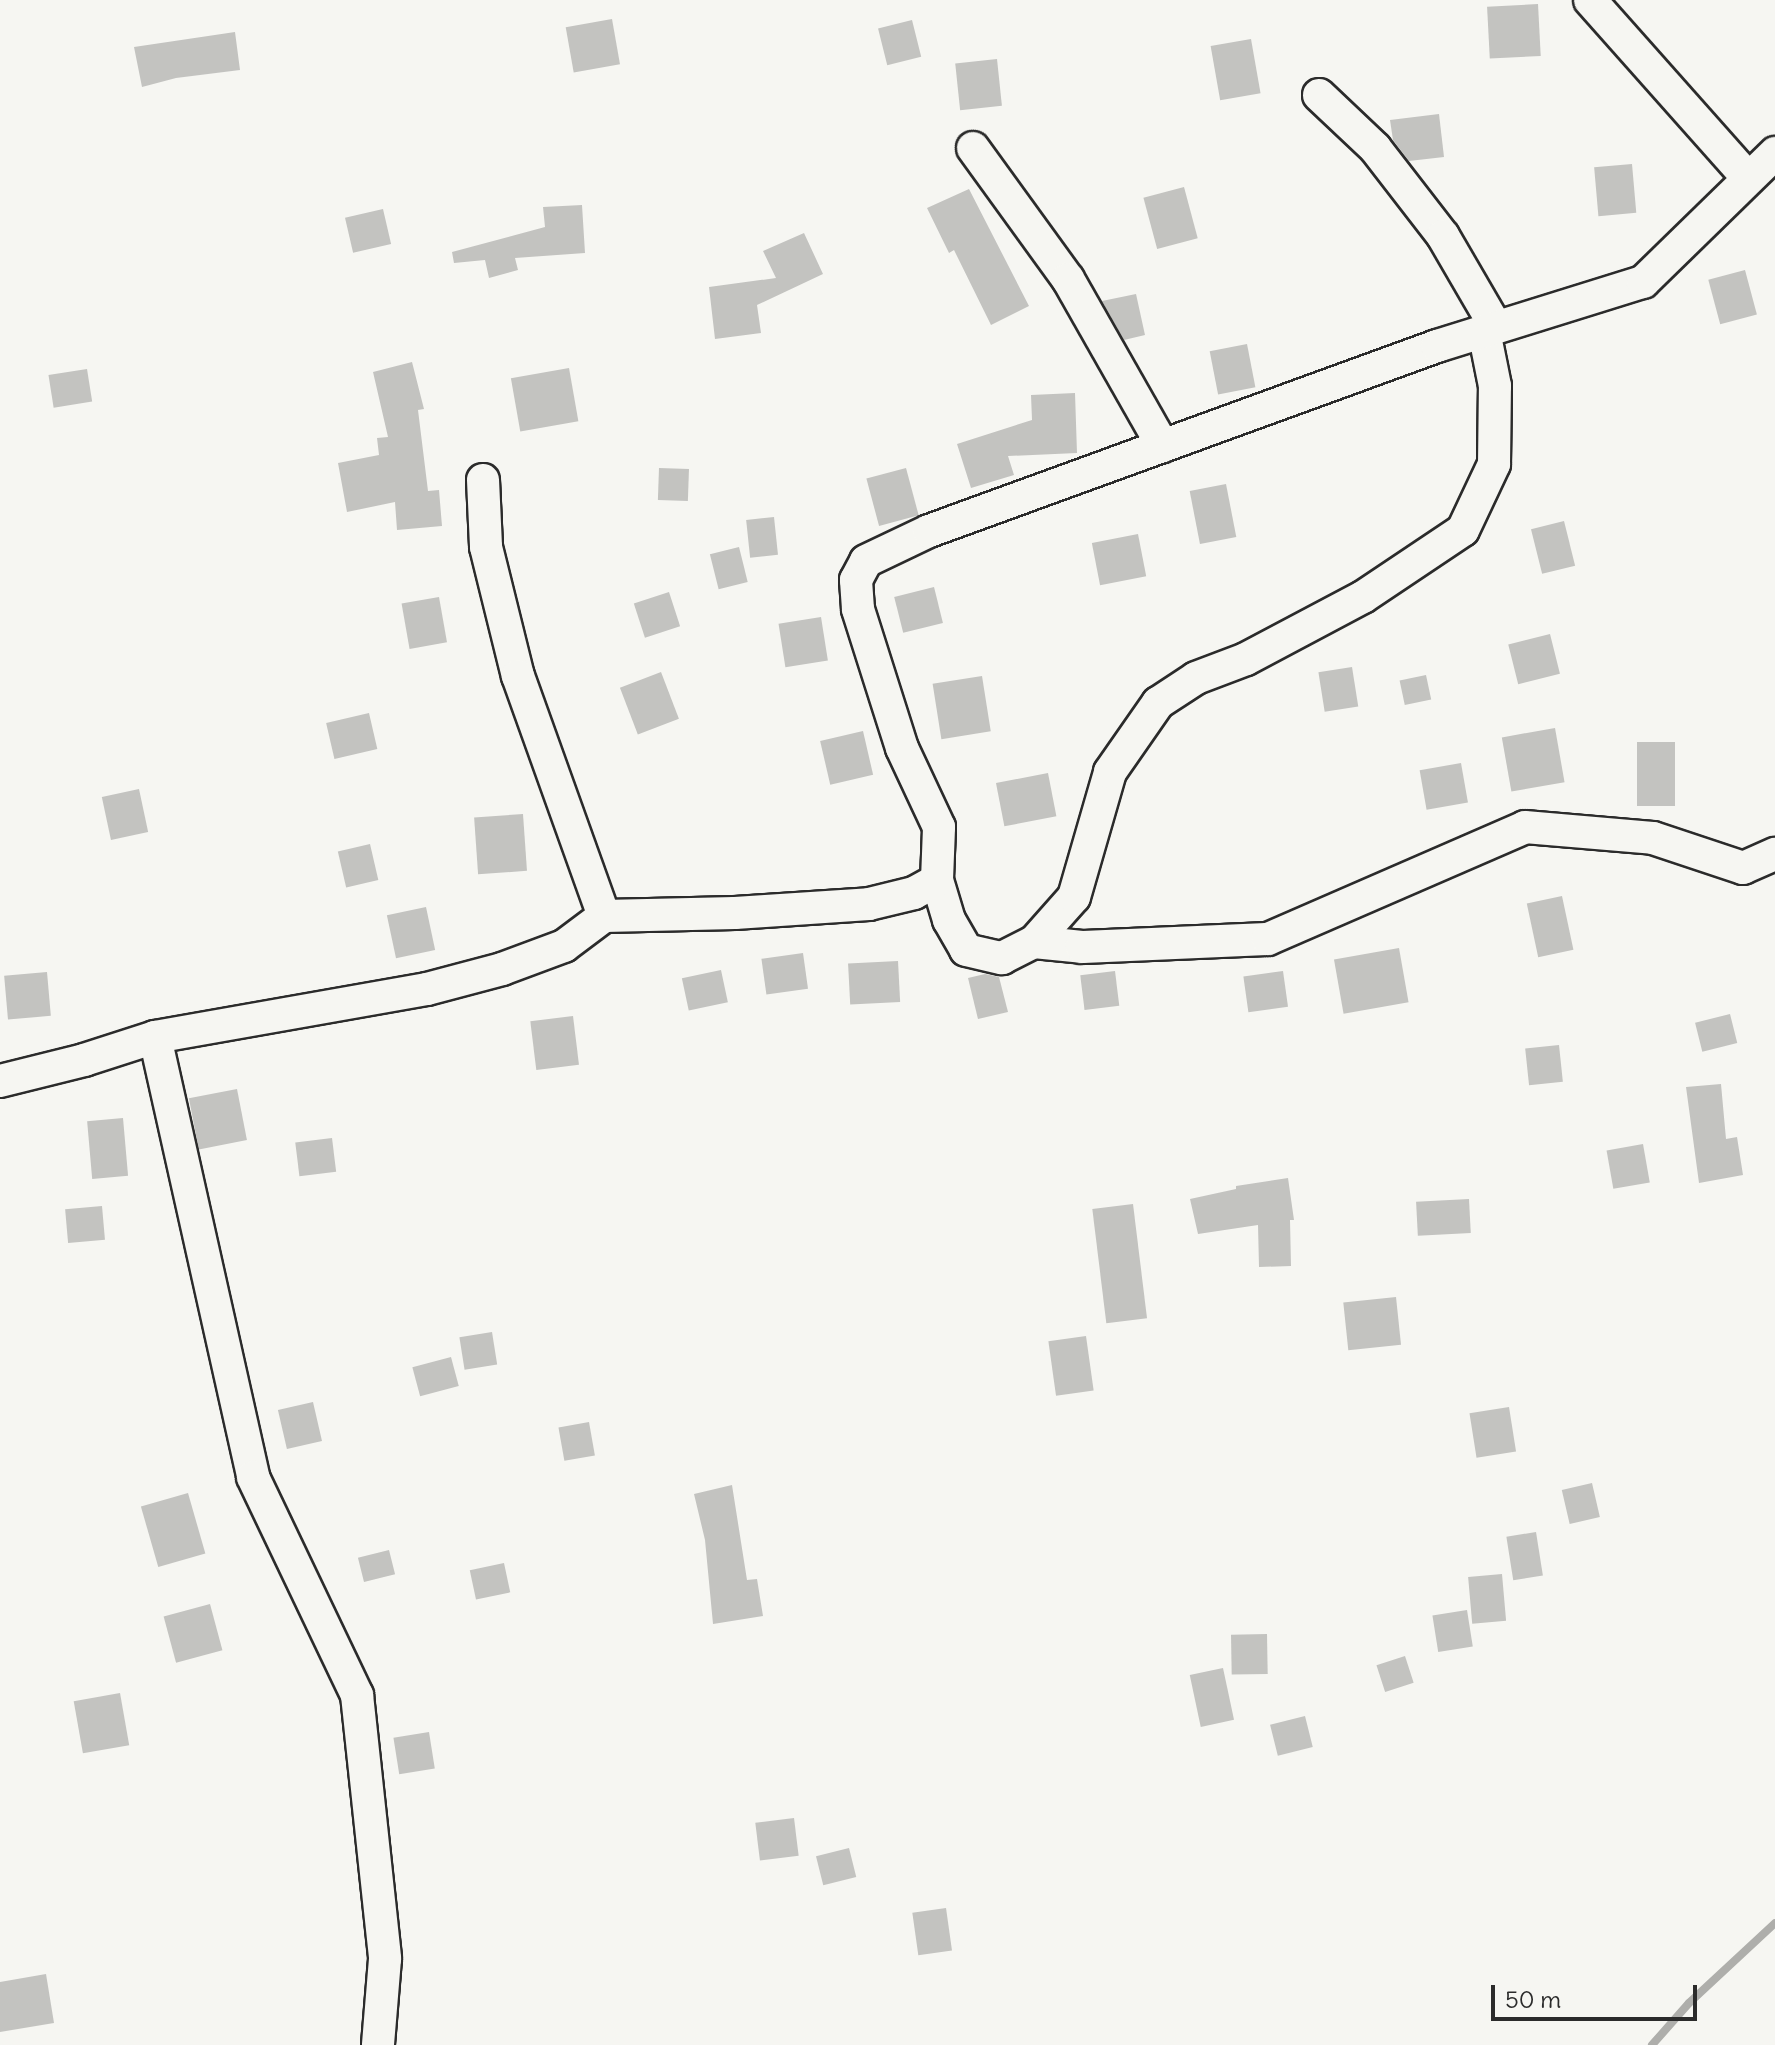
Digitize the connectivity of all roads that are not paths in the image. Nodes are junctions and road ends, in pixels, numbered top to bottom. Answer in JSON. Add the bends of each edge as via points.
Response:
{"nodes":[{"id":1,"x":1590,"y":0,"type":"edge"},
{"id":2,"x":1319,"y":95,"type":"dead end"},
{"id":3,"x":973,"y":148,"type":"dead end"},
{"id":4,"x":1775,"y":153,"type":"edge"},
{"id":5,"x":1748,"y":178,"type":"junction"},
{"id":6,"x":1490,"y":329,"type":"junction"},
{"id":7,"x":1163,"y":446,"type":"junction"},
{"id":8,"x":483,"y":480,"type":"dead end"},
{"id":9,"x":1775,"y":854,"type":"edge"},
{"id":10,"x":937,"y":880,"type":"junction"},
{"id":11,"x":604,"y":916,"type":"junction"},
{"id":12,"x":1034,"y":942,"type":"junction"},
{"id":13,"x":155,"y":1037,"type":"junction"},
{"id":14,"x":0,"y":1081,"type":"edge"},
{"id":15,"x":378,"y":2045,"type":"edge"}],
"edges":[{"from":1,"to":5,"type":"street"},
{"from":2,"to":6,"type":"street","via":[[1375,148],[1443,236]]},
{"from":3,"to":7,"type":"street","via":[[1068,279]]},
{"from":4,"to":5,"type":"street"},
{"from":5,"to":6,"type":"street","via":[[1643,282]]},
{"from":6,"to":7,"type":"street"},
{"from":6,"to":12,"type":"street","via":[[1494,464],[1463,530],[1363,597],[1246,659],[1196,678],[1158,703],[1110,772],[1074,897]]},
{"from":7,"to":10,"type":"street","via":[[929,531],[866,561],[856,580],[858,609],[902,748],[939,827]]},
{"from":8,"to":11,"type":"street","via":[[486,547],[518,676]]},
{"from":9,"to":12,"type":"street","via":[[1743,868],[1653,838],[1525,827],[1268,939],[1082,947]]},
{"from":10,"to":11,"type":"street","via":[[914,893],[869,904]]},
{"from":10,"to":12,"type":"street","via":[[949,920],[966,950],[1002,958]]},
{"from":11,"to":13,"type":"street","via":[[564,946],[472,977]]},
{"from":13,"to":14,"type":"street"},
{"from":13,"to":15,"type":"street","via":[[253,1477],[357,1695],[385,1959]]}]}
